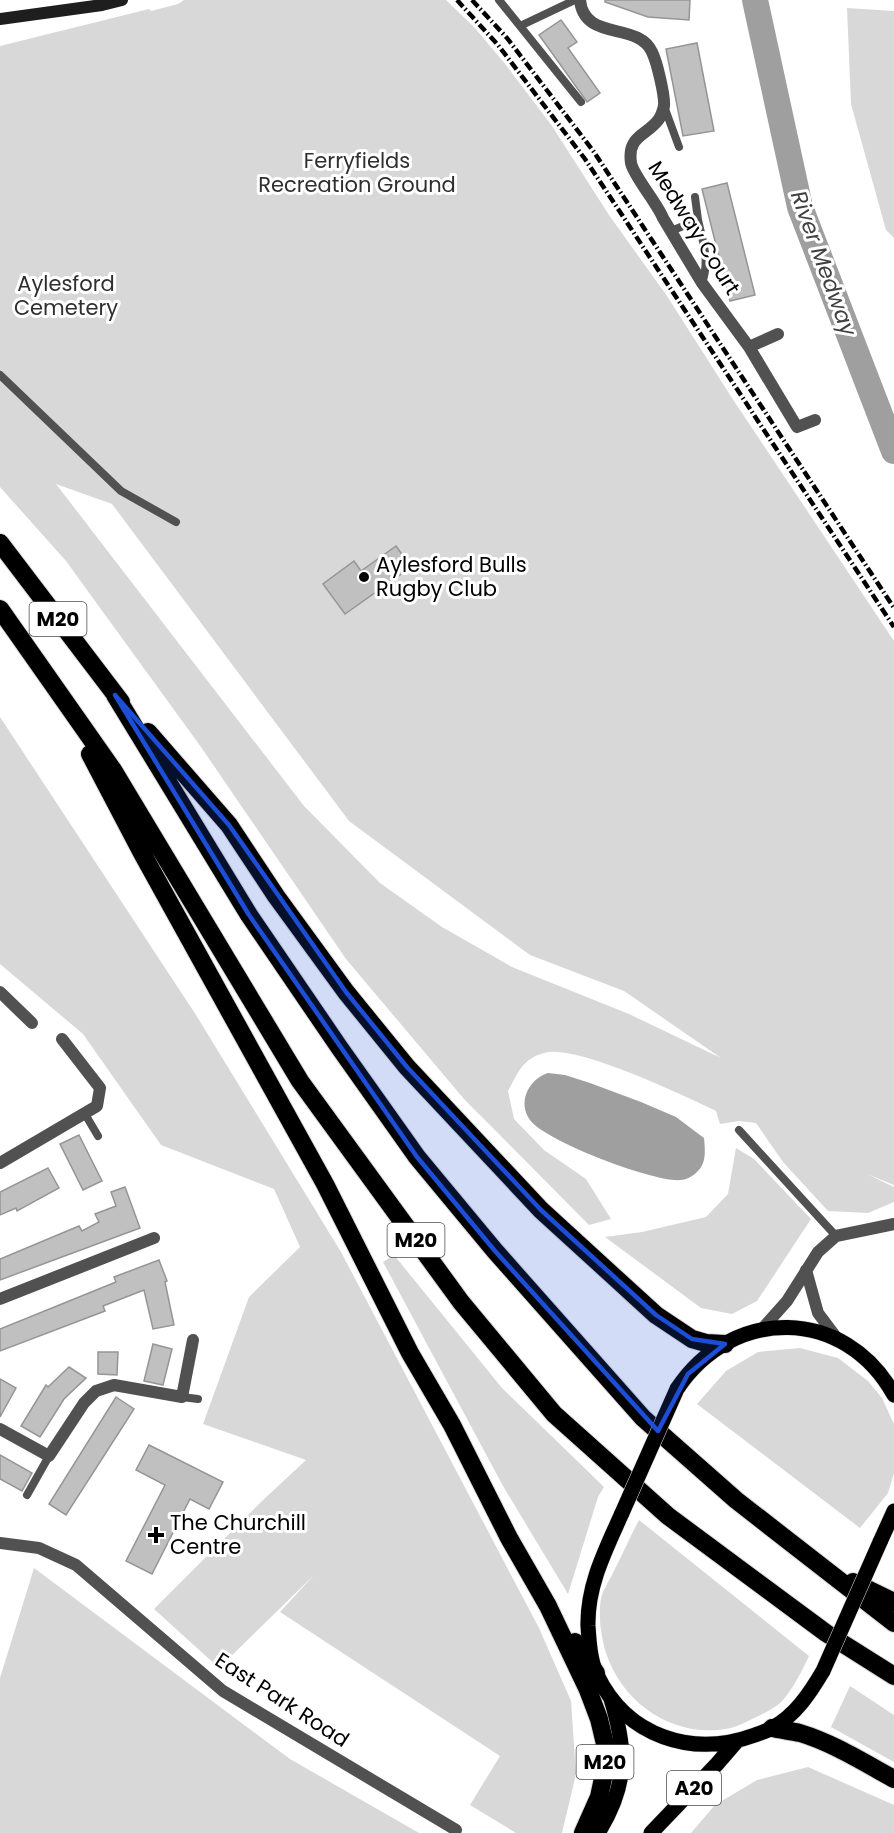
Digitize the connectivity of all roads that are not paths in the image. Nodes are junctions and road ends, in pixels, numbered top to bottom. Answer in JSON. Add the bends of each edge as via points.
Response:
{"nodes":[{"id":1,"x":122,"y":0,"type":"edge"},
{"id":2,"x":499,"y":0,"type":"edge"},
{"id":3,"x":575,"y":0,"type":"edge"},
{"id":4,"x":580,"y":0,"type":"edge"},
{"id":5,"x":101,"y":2,"type":"edge"},
{"id":6,"x":0,"y":19,"type":"edge"},
{"id":7,"x":520,"y":26,"type":"junction"},
{"id":8,"x":581,"y":102,"type":"dead end"},
{"id":9,"x":664,"y":105,"type":"junction"},
{"id":10,"x":679,"y":147,"type":"dead end"},
{"id":11,"x":694,"y":196,"type":"dead end"},
{"id":12,"x":698,"y":220,"type":"junction"},
{"id":13,"x":671,"y":231,"type":"junction"},
{"id":14,"x":702,"y":283,"type":"junction"},
{"id":15,"x":778,"y":334,"type":"dead end"},
{"id":16,"x":749,"y":347,"type":"junction"},
{"id":17,"x":0,"y":375,"type":"edge"},
{"id":18,"x":815,"y":420,"type":"dead end"},
{"id":19,"x":176,"y":522,"type":"dead end"},
{"id":20,"x":0,"y":543,"type":"edge"},
{"id":21,"x":0,"y":609,"type":"edge"},
{"id":22,"x":59,"y":694,"type":"junction"},
{"id":23,"x":115,"y":695,"type":"junction"},
{"id":24,"x":0,"y":992,"type":"edge"},
{"id":25,"x":32,"y":1023,"type":"dead end"},
{"id":26,"x":62,"y":1039,"type":"dead end"},
{"id":27,"x":85,"y":1114,"type":"junction"},
{"id":28,"x":739,"y":1130,"type":"dead end"},
{"id":29,"x":98,"y":1136,"type":"dead end"},
{"id":30,"x":0,"y":1163,"type":"edge"},
{"id":31,"x":894,"y":1224,"type":"edge"},
{"id":32,"x":836,"y":1236,"type":"junction"},
{"id":33,"x":154,"y":1238,"type":"dead end"},
{"id":34,"x":806,"y":1270,"type":"junction"},
{"id":35,"x":0,"y":1299,"type":"edge"},
{"id":36,"x":762,"y":1329,"type":"junction"},
{"id":37,"x":836,"y":1337,"type":"junction"},
{"id":38,"x":193,"y":1340,"type":"dead end"},
{"id":39,"x":725,"y":1344,"type":"junction"},
{"id":40,"x":894,"y":1395,"type":"edge"},
{"id":41,"x":182,"y":1396,"type":"junction"},
{"id":42,"x":198,"y":1400,"type":"dead end"},
{"id":43,"x":0,"y":1429,"type":"edge"},
{"id":44,"x":49,"y":1456,"type":"junction"},
{"id":45,"x":27,"y":1495,"type":"dead end"},
{"id":46,"x":894,"y":1511,"type":"edge"},
{"id":47,"x":0,"y":1543,"type":"edge"},
{"id":48,"x":817,"y":1564,"type":"junction"},
{"id":49,"x":894,"y":1602,"type":"edge"},
{"id":50,"x":548,"y":1606,"type":"junction"},
{"id":51,"x":894,"y":1623,"type":"edge"},
{"id":52,"x":596,"y":1673,"type":"junction"},
{"id":53,"x":894,"y":1676,"type":"edge"},
{"id":54,"x":610,"y":1697,"type":"junction"},
{"id":55,"x":772,"y":1728,"type":"junction"},
{"id":56,"x":736,"y":1742,"type":"junction"},
{"id":57,"x":894,"y":1779,"type":"edge"},
{"id":58,"x":456,"y":1830,"type":"dead end"},
{"id":59,"x":584,"y":1833,"type":"edge"},
{"id":60,"x":598,"y":1833,"type":"edge"},
{"id":61,"x":651,"y":1833,"type":"edge"}],
"edges":[{"from":1,"to":5,"type":"street"},
{"from":2,"to":7,"type":"lane"},
{"from":3,"to":7,"type":"lane"},
{"from":4,"to":9,"type":"street","via":[[581,11],[590,21],[648,45],[656,62]]},
{"from":5,"to":6,"type":"street"},
{"from":7,"to":8,"type":"lane"},
{"from":9,"to":10,"type":"lane"},
{"from":9,"to":13,"type":"street","name":"Medway Court","via":[[660,118],[642,133],[631,151],[632,165]]},
{"from":11,"to":12,"type":"lane"},
{"from":12,"to":13,"type":"lane"},
{"from":12,"to":14,"type":"lane","via":[[707,265]]},
{"from":13,"to":14,"type":"street","name":"Medway Court"},
{"from":14,"to":16,"type":"street","name":"Medway Court"},
{"from":15,"to":16,"type":"street"},
{"from":16,"to":18,"type":"street","name":"Medway Court","via":[[797,427]]},
{"from":17,"to":19,"type":"lane","via":[[121,491]]},
{"from":20,"to":23,"type":"highway","number":"M20"},
{"from":21,"to":22,"type":"highway","number":"M20"},
{"from":22,"to":50,"type":"highway","number":"M20"},
{"from":22,"to":53,"type":"highway","number":"M20","via":[[113,770],[300,1081],[461,1302],[554,1414],[668,1516],[826,1633]]},
{"from":23,"to":39,"type":"highway","number":"M20","via":[[229,825],[346,992],[407,1067],[541,1210],[656,1316],[692,1339]]},
{"from":23,"to":48,"type":"highway","number":"M20","via":[[249,915],[417,1157],[643,1418],[736,1500]]},
{"from":24,"to":25,"type":"street"},
{"from":26,"to":27,"type":"street","via":[[100,1088],[98,1106]]},
{"from":27,"to":29,"type":"lane"},
{"from":27,"to":30,"type":"street"},
{"from":28,"to":32,"type":"lane"},
{"from":31,"to":32,"type":"street"},
{"from":32,"to":34,"type":"street"},
{"from":33,"to":35,"type":"street"},
{"from":34,"to":36,"type":"street","via":[[787,1301]]},
{"from":34,"to":37,"type":"street","via":[[818,1313]]},
{"from":36,"to":37,"type":"main road","via":[[801,1329]]},
{"from":36,"to":39,"type":"main road"},
{"from":37,"to":40,"type":"main road","via":[[874,1365]]},
{"from":38,"to":41,"type":"street"},
{"from":39,"to":52,"type":"main road","bridge":true,"via":[[701,1360],[677,1389],[601,1560],[593,1582],[588,1624]]},
{"from":41,"to":42,"type":"lane"},
{"from":41,"to":44,"type":"street","via":[[114,1385],[96,1391]]},
{"from":43,"to":44,"type":"street"},
{"from":44,"to":45,"type":"lane"},
{"from":46,"to":55,"type":"main road","bridge":true,"via":[[823,1671],[802,1702]]},
{"from":47,"to":58,"type":"street","name":"East Park Road","via":[[39,1548],[76,1565],[223,1691]]},
{"from":48,"to":49,"type":"highway","number":"M20"},
{"from":48,"to":51,"type":"highway","number":"M20"},
{"from":50,"to":52,"type":"highway","number":"M20"},
{"from":50,"to":59,"type":"highway","number":"M20","via":[[588,1690],[605,1744],[599,1797]]},
{"from":52,"to":54,"type":"main road"},
{"from":54,"to":56,"type":"main road","via":[[632,1719],[670,1739],[714,1745]]},
{"from":54,"to":60,"type":"main road","via":[[622,1743],[623,1766],[617,1791]]},
{"from":55,"to":56,"type":"main road"},
{"from":55,"to":57,"type":"highway","via":[[816,1739]]},
{"from":56,"to":61,"type":"main road","number":"A20"}]}
